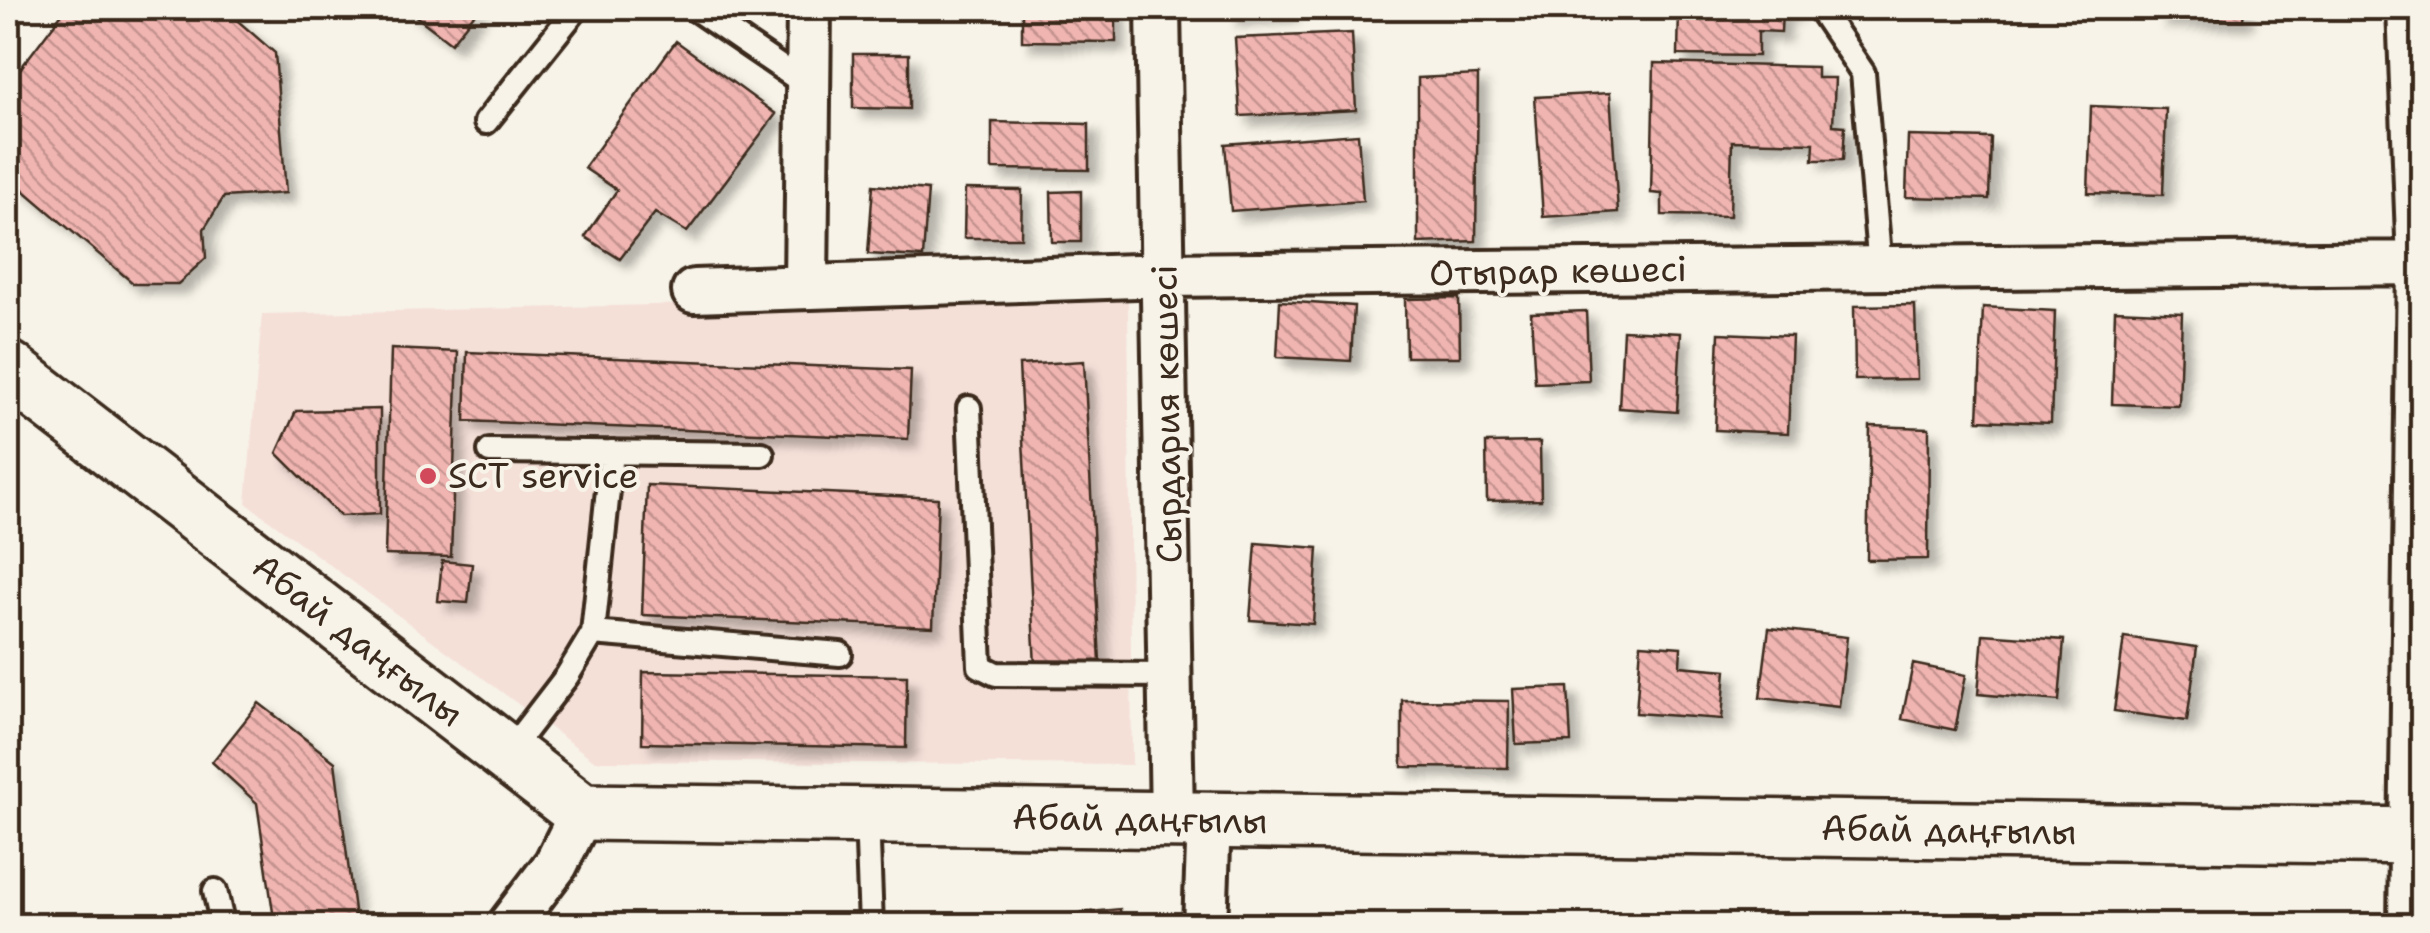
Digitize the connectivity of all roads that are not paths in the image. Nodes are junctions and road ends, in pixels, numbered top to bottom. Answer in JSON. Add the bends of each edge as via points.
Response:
{"nodes":[{"id":1,"x":577,"y":8,"type":"edge"},
{"id":2,"x":694,"y":8,"type":"edge"},
{"id":3,"x":809,"y":8,"type":"edge"},
{"id":4,"x":1158,"y":8,"type":"edge"},
{"id":5,"x":1819,"y":8,"type":"edge"},
{"id":6,"x":2409,"y":8,"type":"edge"},
{"id":7,"x":808,"y":86,"type":"junction"},
{"id":8,"x":486,"y":122,"type":"dead end"},
{"id":9,"x":2421,"y":263,"type":"edge"},
{"id":10,"x":1880,"y":268,"type":"junction"},
{"id":11,"x":1165,"y":275,"type":"junction"},
{"id":12,"x":806,"y":287,"type":"junction"},
{"id":13,"x":694,"y":291,"type":"dead end"},
{"id":14,"x":8,"y":369,"type":"edge"},
{"id":15,"x":969,"y":408,"type":"dead end"},
{"id":16,"x":490,"y":450,"type":"dead end"},
{"id":17,"x":612,"y":452,"type":"junction"},
{"id":18,"x":762,"y":454,"type":"dead end"},
{"id":19,"x":593,"y":633,"type":"junction"},
{"id":20,"x":840,"y":654,"type":"dead end"},
{"id":21,"x":1170,"y":675,"type":"junction"},
{"id":22,"x":507,"y":754,"type":"junction"},
{"id":23,"x":582,"y":812,"type":"junction"},
{"id":24,"x":868,"y":816,"type":"junction"},
{"id":25,"x":1190,"y":820,"type":"junction"},
{"id":26,"x":2417,"y":836,"type":"edge"},
{"id":27,"x":215,"y":891,"type":"dead end"},
{"id":28,"x":514,"y":924,"type":"edge"},
{"id":29,"x":223,"y":926,"type":"edge"},
{"id":30,"x":871,"y":926,"type":"edge"},
{"id":31,"x":1205,"y":926,"type":"edge"},
{"id":32,"x":2410,"y":926,"type":"edge"}],
"edges":[{"from":1,"to":8,"type":"lane"},
{"from":2,"to":7,"type":"lane"},
{"from":3,"to":7,"type":"street"},
{"from":4,"to":11,"type":"street","name":"Сырдария көшесі"},
{"from":5,"to":10,"type":"lane","via":[[1863,73]]},
{"from":6,"to":9,"type":"street"},
{"from":7,"to":12,"type":"street"},
{"from":9,"to":10,"type":"street","name":"Отырар көшесі"},
{"from":9,"to":26,"type":"street"},
{"from":10,"to":11,"type":"street","name":"Отырар көшесі"},
{"from":11,"to":12,"type":"street","name":"Отырар көшесі"},
{"from":11,"to":21,"type":"street","name":"Сырдария көшесі"},
{"from":12,"to":13,"type":"street","name":"Отырар көшесі"},
{"from":14,"to":22,"type":"street","name":"Абай даңғылы"},
{"from":15,"to":21,"type":"lane","via":[[980,666],[996,674]]},
{"from":16,"to":17,"type":"lane"},
{"from":17,"to":18,"type":"lane"},
{"from":17,"to":19,"type":"lane"},
{"from":19,"to":20,"type":"lane"},
{"from":19,"to":22,"type":"lane"},
{"from":21,"to":25,"type":"street","name":"Сырдария көшесі"},
{"from":22,"to":23,"type":"street","name":"Абай даңғылы"},
{"from":23,"to":24,"type":"street","name":"Абай даңғылы"},
{"from":23,"to":28,"type":"street"},
{"from":24,"to":25,"type":"street","name":"Абай даңғылы"},
{"from":24,"to":30,"type":"lane"},
{"from":25,"to":26,"type":"street","name":"Абай даңғылы"},
{"from":25,"to":31,"type":"street","name":"Сырдария көшесі"},
{"from":26,"to":32,"type":"street"},
{"from":27,"to":29,"type":"lane"}]}
